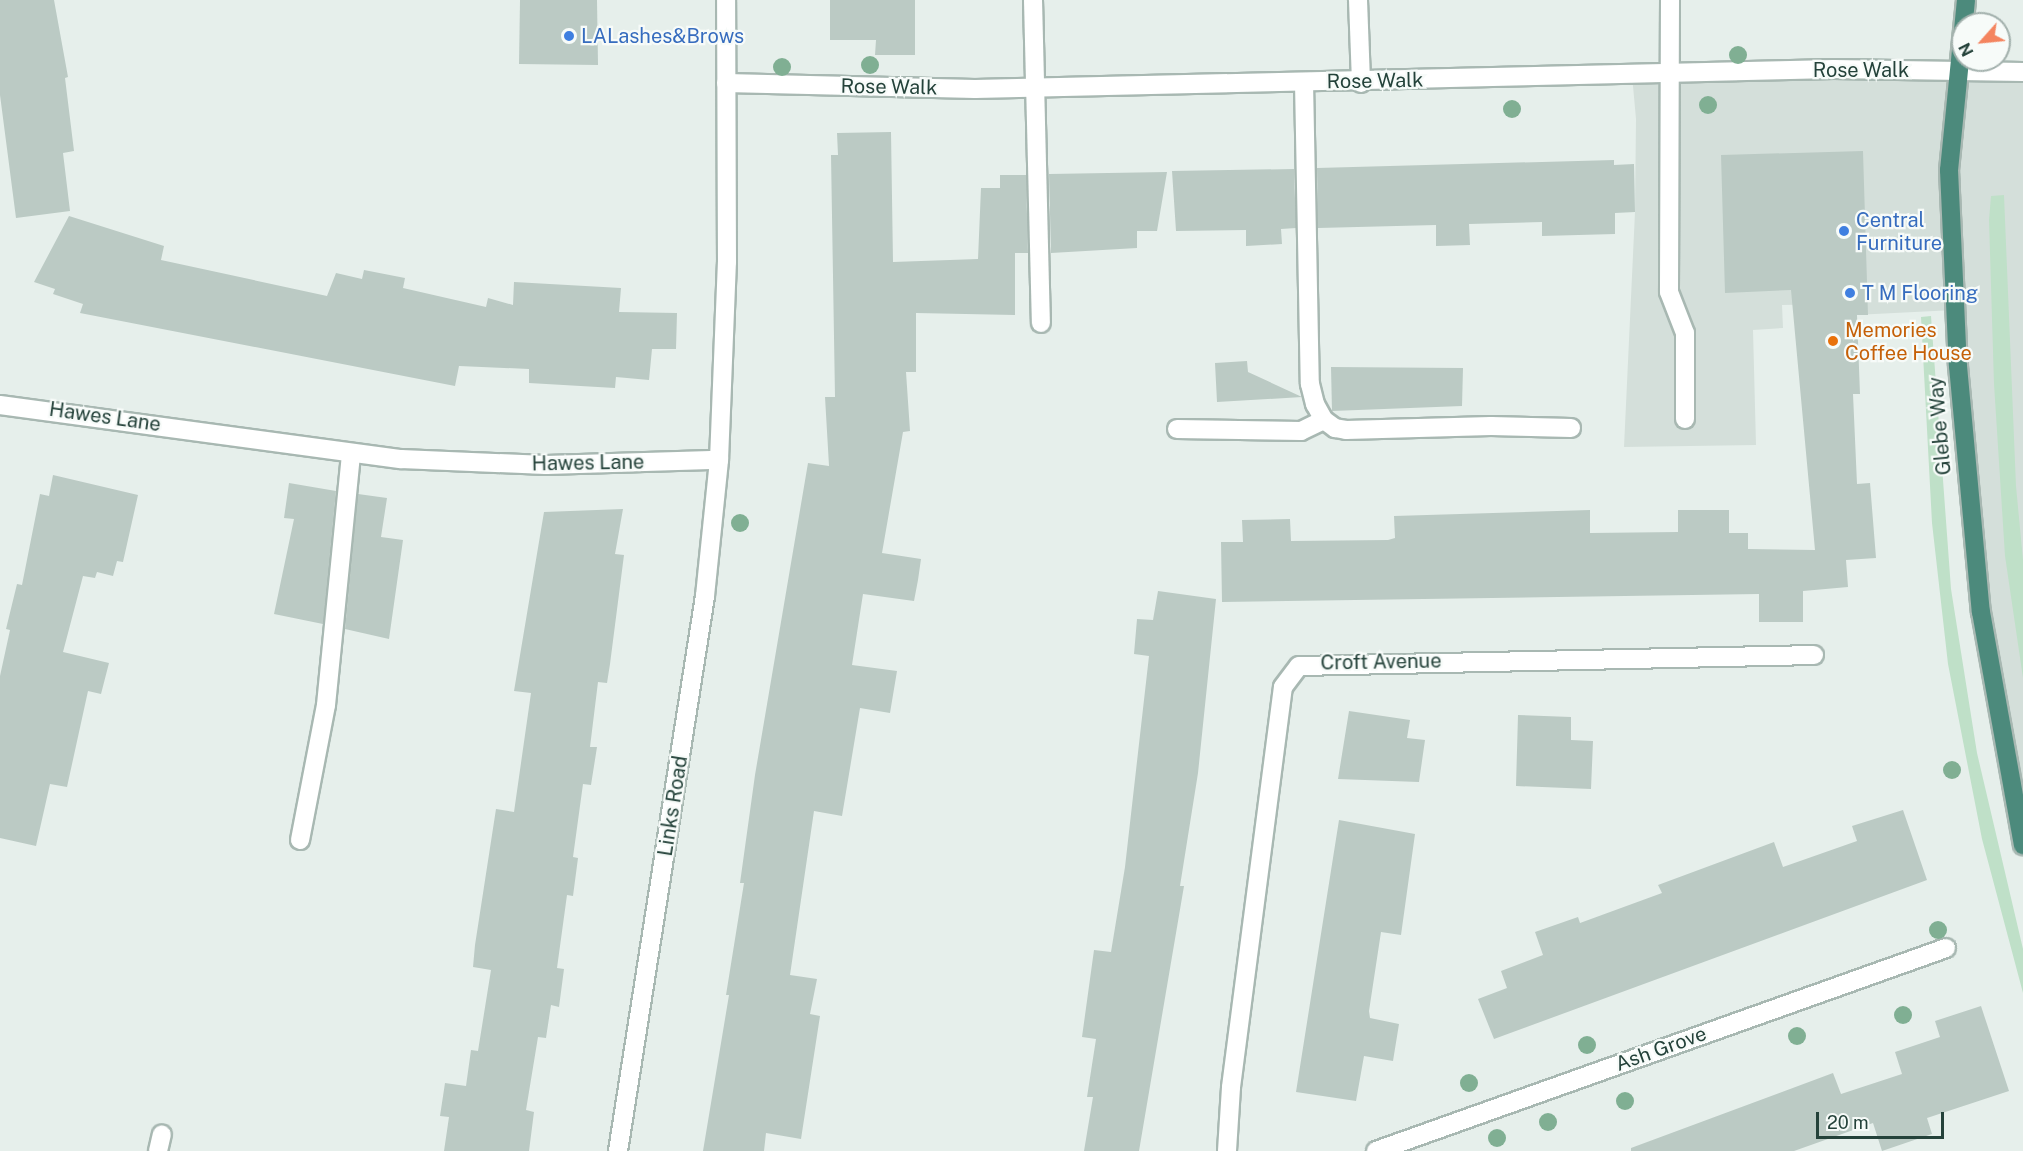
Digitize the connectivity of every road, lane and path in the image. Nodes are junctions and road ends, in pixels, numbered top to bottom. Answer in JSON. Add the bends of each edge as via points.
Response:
{"nodes":[{"id":1,"x":726,"y":0,"type":"edge"},
{"id":2,"x":1033,"y":0,"type":"edge"},
{"id":3,"x":1358,"y":0,"type":"edge"},
{"id":4,"x":1670,"y":0,"type":"edge"},
{"id":5,"x":1951,"y":70,"type":"edge"},
{"id":6,"x":1957,"y":72,"type":"edge"},
{"id":7,"x":1672,"y":74,"type":"junction"},
{"id":8,"x":1304,"y":82,"type":"junction"},
{"id":9,"x":1361,"y":82,"type":"junction"},
{"id":10,"x":726,"y":83,"type":"junction"},
{"id":11,"x":1035,"y":87,"type":"junction"},
{"id":12,"x":1041,"y":323,"type":"dead end"},
{"id":13,"x":0,"y":405,"type":"edge"},
{"id":14,"x":1685,"y":419,"type":"dead end"},
{"id":15,"x":1324,"y":420,"type":"junction"},
{"id":16,"x":1571,"y":428,"type":"dead end"},
{"id":17,"x":1177,"y":429,"type":"dead end"},
{"id":18,"x":351,"y":454,"type":"junction"},
{"id":19,"x":719,"y":460,"type":"junction"},
{"id":20,"x":1814,"y":655,"type":"dead end"},
{"id":21,"x":2022,"y":834,"type":"edge"},
{"id":22,"x":300,"y":840,"type":"dead end"},
{"id":23,"x":1946,"y":948,"type":"dead end"},
{"id":24,"x":618,"y":1151,"type":"edge"},
{"id":25,"x":1227,"y":1151,"type":"edge"},
{"id":26,"x":1376,"y":1151,"type":"edge"}],
"edges":[{"from":1,"to":10,"type":"street"},
{"from":2,"to":11,"type":"street"},
{"from":3,"to":9,"type":"street"},
{"from":4,"to":7,"type":"street"},
{"from":5,"to":7,"type":"street","name":"Rose Walk"},
{"from":6,"to":21,"type":"highway","name":"Glebe Way","via":[[1949,170],[1961,412],[1982,622]]},
{"from":7,"to":9,"type":"street","name":"Rose Walk"},
{"from":7,"to":14,"type":"street","via":[[1669,292],[1685,333]]},
{"from":8,"to":9,"type":"street","name":"Rose Walk"},
{"from":8,"to":11,"type":"street","name":"Rose Walk"},
{"from":8,"to":15,"type":"street","via":[[1310,384]]},
{"from":10,"to":11,"type":"street","name":"Rose Walk"},
{"from":10,"to":19,"type":"street","via":[[725,363]]},
{"from":11,"to":12,"type":"street"},
{"from":13,"to":18,"type":"street","name":"Hawes Lane"},
{"from":15,"to":16,"type":"street","via":[[1346,430]]},
{"from":15,"to":17,"type":"street","via":[[1301,431]]},
{"from":18,"to":19,"type":"street","name":"Hawes Lane","via":[[455,463],[546,465]]},
{"from":18,"to":22,"type":"street","via":[[326,705]]},
{"from":19,"to":24,"type":"street","name":"Links Road","via":[[686,722]]},
{"from":20,"to":25,"type":"street","name":"Croft Avenue","via":[[1299,666],[1283,687]]},
{"from":23,"to":26,"type":"street","name":"Ash Grove"}]}
